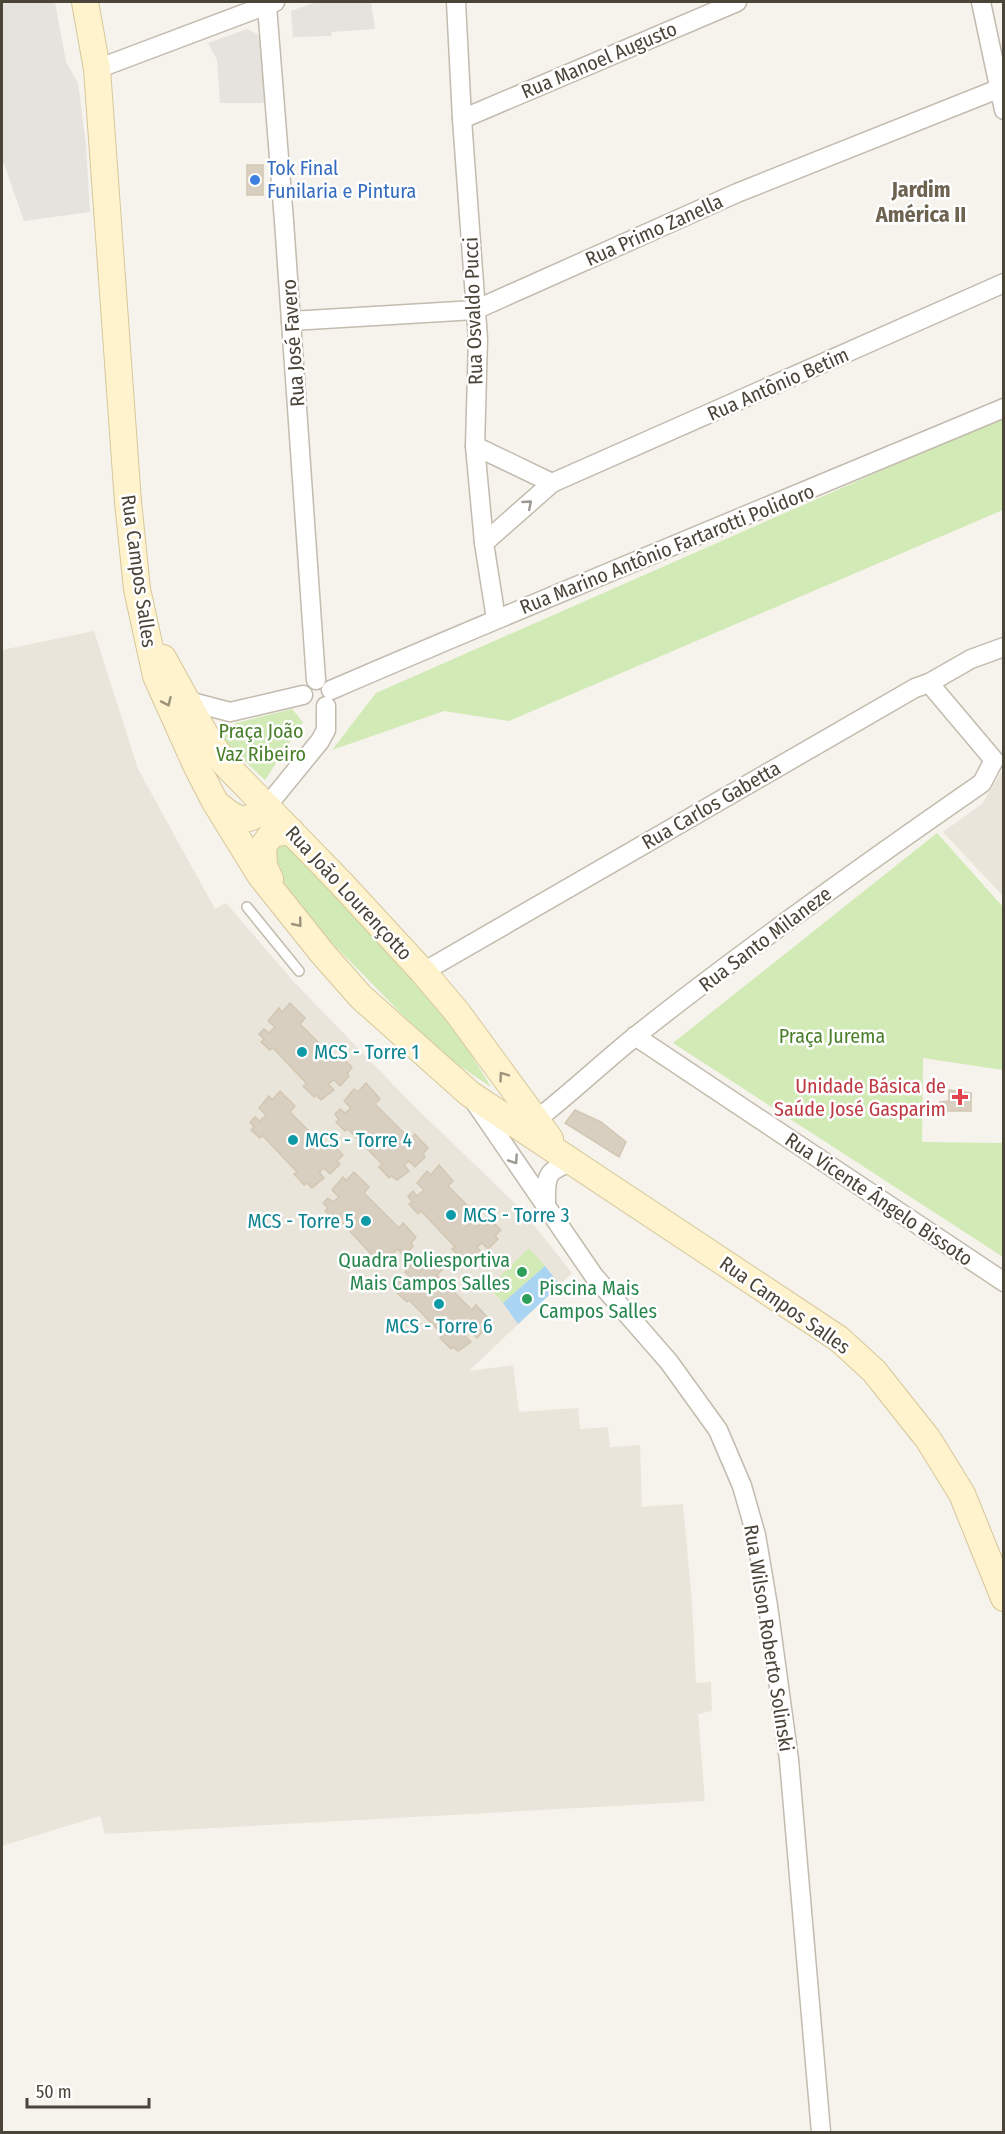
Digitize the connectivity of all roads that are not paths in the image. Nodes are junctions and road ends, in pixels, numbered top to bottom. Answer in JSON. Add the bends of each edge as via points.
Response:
{"nodes":[{"id":1,"x":85,"y":2,"type":"edge"},
{"id":2,"x":456,"y":2,"type":"edge"},
{"id":3,"x":736,"y":2,"type":"edge"},
{"id":4,"x":981,"y":2,"type":"edge"},
{"id":5,"x":271,"y":4,"type":"edge"},
{"id":6,"x":97,"y":69,"type":"junction"},
{"id":7,"x":1001,"y":86,"type":"edge"},
{"id":8,"x":1004,"y":110,"type":"edge"},
{"id":9,"x":462,"y":119,"type":"junction"},
{"id":10,"x":1004,"y":284,"type":"edge"},
{"id":11,"x":475,"y":310,"type":"junction"},
{"id":12,"x":291,"y":321,"type":"junction"},
{"id":13,"x":1004,"y":408,"type":"edge"},
{"id":14,"x":475,"y":446,"type":"junction"},
{"id":15,"x":552,"y":483,"type":"junction"},
{"id":16,"x":484,"y":543,"type":"junction"},
{"id":17,"x":496,"y":619,"type":"junction"},
{"id":18,"x":145,"y":626,"type":"junction"},
{"id":19,"x":1004,"y":647,"type":"edge"},
{"id":20,"x":928,"y":683,"type":"junction"},
{"id":21,"x":324,"y":692,"type":"junction"},
{"id":22,"x":303,"y":695,"type":"junction"},
{"id":23,"x":188,"y":701,"type":"junction"},
{"id":24,"x":230,"y":712,"type":"junction"},
{"id":25,"x":206,"y":736,"type":"junction"},
{"id":26,"x":196,"y":765,"type":"junction"},
{"id":27,"x":215,"y":802,"type":"junction"},
{"id":28,"x":267,"y":806,"type":"junction"},
{"id":29,"x":291,"y":831,"type":"junction"},
{"id":30,"x":280,"y":900,"type":"junction"},
{"id":31,"x":247,"y":907,"type":"dead end"},
{"id":32,"x":299,"y":971,"type":"dead end"},
{"id":33,"x":423,"y":972,"type":"junction"},
{"id":34,"x":635,"y":1036,"type":"junction"},
{"id":35,"x":422,"y":1052,"type":"junction"},
{"id":36,"x":470,"y":1094,"type":"junction"},
{"id":37,"x":536,"y":1120,"type":"junction"},
{"id":38,"x":568,"y":1159,"type":"junction"},
{"id":39,"x":546,"y":1207,"type":"junction"},
{"id":40,"x":1004,"y":1282,"type":"edge"},
{"id":41,"x":1004,"y":1598,"type":"edge"},
{"id":42,"x":821,"y":2133,"type":"edge"}],
"edges":[{"from":1,"to":6,"type":"main road","name":"Rua Campos Salles"},
{"from":2,"to":9,"type":"street","name":"Rua Osvaldo Pucci"},
{"from":3,"to":9,"type":"street","name":"Rua Manoel Augusto"},
{"from":4,"to":7,"type":"street"},
{"from":5,"to":6,"type":"street"},
{"from":5,"to":12,"type":"street","name":"Rua José Favero"},
{"from":6,"to":18,"type":"main road","name":"Rua Campos Salles","via":[[128,502]]},
{"from":7,"to":8,"type":"street"},
{"from":7,"to":11,"type":"street","name":"Rua Primo Zanella","via":[[736,193]]},
{"from":9,"to":11,"type":"street","name":"Rua Osvaldo Pucci"},
{"from":10,"to":15,"type":"street","name":"Rua Antônio Betim"},
{"from":11,"to":12,"type":"street","name":"Rua Primo Zanella"},
{"from":11,"to":14,"type":"street","name":"Rua Osvaldo Pucci"},
{"from":12,"to":21,"type":"street","name":"Rua José Favero"},
{"from":13,"to":17,"type":"street","name":"Rua Marino Antônio Fartarotti Polidoro"},
{"from":14,"to":15,"type":"street"},
{"from":14,"to":16,"type":"street","name":"Rua Osvaldo Pucci"},
{"from":16,"to":15,"type":"street","name":"Rua Antônio Betim","one_way":true},
{"from":16,"to":17,"type":"street","name":"Rua Osvaldo Pucci"},
{"from":17,"to":21,"type":"street","name":"Rua Marino Antônio Fartarotti Polidoro"},
{"from":18,"to":23,"type":"main road","name":"Rua João Lourençotto"},
{"from":18,"to":26,"type":"main road","name":"Rua Campos Salles","one_way":true,"via":[[156,676]]},
{"from":19,"to":20,"type":"street","name":"Rua Carlos Gabetta","via":[[971,659]]},
{"from":20,"to":33,"type":"street","name":"Rua Carlos Gabetta"},
{"from":20,"to":34,"type":"street","name":"Rua Santo Milaneze","via":[[994,760],[982,783],[846,878]]},
{"from":21,"to":22,"type":"street","via":[[310,683]]},
{"from":21,"to":22,"type":"street","via":[[319,709],[311,708]]},
{"from":21,"to":28,"type":"street","name":"Rua José Favero","via":[[326,730]]},
{"from":22,"to":24,"type":"street"},
{"from":23,"to":24,"type":"street"},
{"from":23,"to":25,"type":"main road","name":"Rua João Lourençotto"},
{"from":24,"to":25,"type":"street"},
{"from":25,"to":26,"type":"main road"},
{"from":25,"to":28,"type":"main road","name":"Rua João Lourençotto","via":[[226,765]]},
{"from":26,"to":27,"type":"main road","name":"Rua Campos Salles"},
{"from":27,"to":28,"type":"main road","via":[[244,820],[254,818]]},
{"from":27,"to":30,"type":"main road","name":"Rua Campos Salles"},
{"from":28,"to":29,"type":"main road","name":"Rua João Lourençotto"},
{"from":29,"to":30,"type":"main road","via":[[272,834],[263,846],[264,866]]},
{"from":29,"to":33,"type":"main road","name":"Rua João Lourençotto"},
{"from":30,"to":35,"type":"main road","name":"Rua Campos Salles","one_way":true,"via":[[361,997]]},
{"from":31,"to":32,"type":"lane"},
{"from":37,"to":33,"type":"main road","name":"Rua João Lourençotto","one_way":true},
{"from":34,"to":37,"type":"street","name":"Rua Santo Milaneze"},
{"from":34,"to":40,"type":"street","name":"Rua Vicente Ângelo Bissoto"},
{"from":35,"to":36,"type":"main road","name":"Rua Campos Salles"},
{"from":35,"to":37,"type":"main road","name":"Rua Campos Salles","via":[[506,1109]]},
{"from":36,"to":38,"type":"main road","name":"Rua Campos Salles"},
{"from":36,"to":39,"type":"street","name":"Rua Wilson Roberto Solinski","one_way":true},
{"from":37,"to":38,"type":"main road","name":"Rua João Lourençotto"},
{"from":38,"to":39,"type":"street","via":[[546,1180]]},
{"from":38,"to":41,"type":"main road","name":"Rua Campos Salles","via":[[839,1339],[874,1371],[928,1439],[962,1494]]},
{"from":39,"to":42,"type":"street","name":"Rua Wilson Roberto Solinski","via":[[594,1276],[669,1362],[718,1431],[742,1486],[756,1535],[788,1750]]}]}
